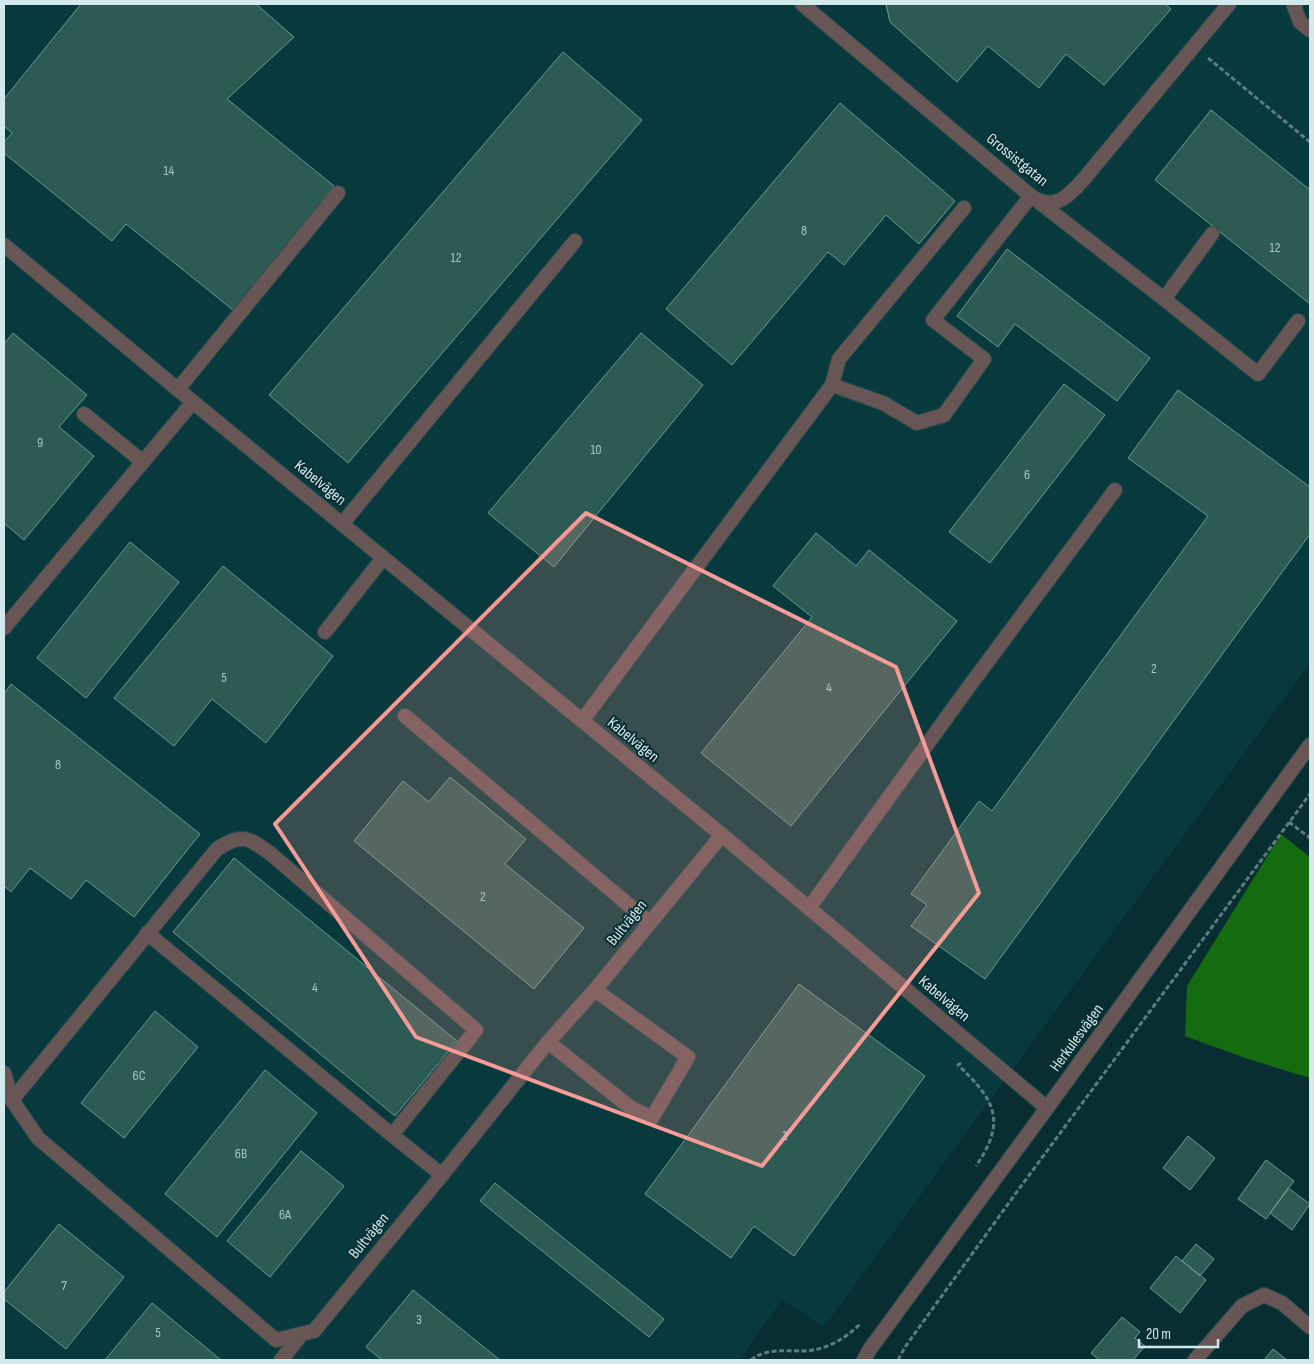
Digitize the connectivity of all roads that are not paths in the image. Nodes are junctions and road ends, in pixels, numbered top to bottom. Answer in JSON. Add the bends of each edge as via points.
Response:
{"nodes":[{"id":1,"x":802,"y":4,"type":"edge"},
{"id":2,"x":1229,"y":4,"type":"edge"},
{"id":3,"x":1296,"y":4,"type":"edge"},
{"id":4,"x":1310,"y":30,"type":"edge"},
{"id":5,"x":338,"y":193,"type":"dead end"},
{"id":6,"x":1035,"y":199,"type":"junction"},
{"id":7,"x":964,"y":208,"type":"dead end"},
{"id":8,"x":1212,"y":234,"type":"dead end"},
{"id":9,"x":575,"y":242,"type":"dead end"},
{"id":10,"x":4,"y":245,"type":"edge"},
{"id":11,"x":1164,"y":299,"type":"junction"},
{"id":12,"x":1298,"y":321,"type":"dead end"},
{"id":13,"x":832,"y":384,"type":"junction"},
{"id":14,"x":178,"y":389,"type":"junction"},
{"id":15,"x":193,"y":402,"type":"junction"},
{"id":16,"x":84,"y":414,"type":"dead end"},
{"id":17,"x":143,"y":462,"type":"junction"},
{"id":18,"x":1115,"y":490,"type":"dead end"},
{"id":19,"x":342,"y":524,"type":"junction"},
{"id":20,"x":383,"y":558,"type":"junction"},
{"id":21,"x":4,"y":628,"type":"edge"},
{"id":22,"x":325,"y":632,"type":"dead end"},
{"id":23,"x":405,"y":716,"type":"dead end"},
{"id":24,"x":582,"y":721,"type":"junction"},
{"id":25,"x":1310,"y":745,"type":"edge"},
{"id":26,"x":722,"y":835,"type":"junction"},
{"id":27,"x":809,"y":908,"type":"junction"},
{"id":28,"x":650,"y":923,"type":"junction"},
{"id":29,"x":147,"y":933,"type":"junction"},
{"id":30,"x":595,"y":990,"type":"junction"},
{"id":31,"x":548,"y":1042,"type":"junction"},
{"id":32,"x":4,"y":1072,"type":"edge"},
{"id":33,"x":12,"y":1100,"type":"junction"},
{"id":34,"x":1047,"y":1108,"type":"junction"},
{"id":35,"x":392,"y":1135,"type":"junction"},
{"id":36,"x":442,"y":1175,"type":"junction"},
{"id":37,"x":1310,"y":1327,"type":"edge"},
{"id":38,"x":302,"y":1334,"type":"junction"},
{"id":39,"x":867,"y":1355,"type":"edge"},
{"id":40,"x":281,"y":1360,"type":"edge"},
{"id":41,"x":856,"y":1360,"type":"edge"},
{"id":42,"x":1194,"y":1360,"type":"edge"}],
"edges":[{"from":1,"to":6,"type":"street","name":"Grossistgatan"},
{"from":2,"to":6,"type":"street","name":"Grossistgatan","via":[[1070,195],[1056,203]]},
{"from":3,"to":4,"type":"street","via":[[1300,22]]},
{"from":5,"to":14,"type":"street"},
{"from":6,"to":11,"type":"street"},
{"from":6,"to":13,"type":"street","via":[[933,320],[984,359],[944,415],[917,423],[882,403]]},
{"from":7,"to":13,"type":"street","via":[[839,359]]},
{"from":8,"to":11,"type":"street"},
{"from":9,"to":19,"type":"street"},
{"from":10,"to":14,"type":"street","name":"Kabelvägen"},
{"from":11,"to":12,"type":"street","via":[[1258,374]]},
{"from":13,"to":24,"type":"street"},
{"from":14,"to":15,"type":"street","name":"Kabelvägen"},
{"from":15,"to":17,"type":"street"},
{"from":15,"to":19,"type":"street","name":"Kabelvägen"},
{"from":16,"to":17,"type":"street"},
{"from":17,"to":21,"type":"street"},
{"from":18,"to":27,"type":"street"},
{"from":19,"to":20,"type":"street","name":"Kabelvägen"},
{"from":20,"to":22,"type":"street"},
{"from":20,"to":24,"type":"street","name":"Kabelvägen"},
{"from":23,"to":28,"type":"street"},
{"from":24,"to":26,"type":"street","name":"Kabelvägen"},
{"from":25,"to":34,"type":"street","name":"Herkulesvägen"},
{"from":26,"to":27,"type":"street","name":"Kabelvägen"},
{"from":26,"to":28,"type":"street","name":"Bultvägen"},
{"from":27,"to":34,"type":"street","name":"Kabelvägen"},
{"from":28,"to":30,"type":"street","name":"Bultvägen"},
{"from":29,"to":33,"type":"street"},
{"from":29,"to":35,"type":"street"},
{"from":29,"to":35,"type":"street","via":[[217,849],[232,839],[252,840],[271,854],[476,1030]]},
{"from":30,"to":31,"type":"street","name":"Bultvägen"},
{"from":30,"to":31,"type":"street","via":[[688,1057],[652,1118],[631,1108]]},
{"from":31,"to":36,"type":"street","name":"Bultvägen"},
{"from":32,"to":33,"type":"street","name":"Bultvägen"},
{"from":33,"to":38,"type":"street","name":"Bultvägen","via":[[38,1138],[276,1340]]},
{"from":34,"to":39,"type":"street","name":"Herkulesvägen"},
{"from":35,"to":36,"type":"street"},
{"from":36,"to":38,"type":"street","name":"Bultvägen","via":[[314,1331]]},
{"from":37,"to":42,"type":"street","via":[[1282,1303],[1264,1295],[1242,1306]]},
{"from":38,"to":40,"type":"street"},
{"from":39,"to":41,"type":"street","name":"Herkulesvägen"}]}
